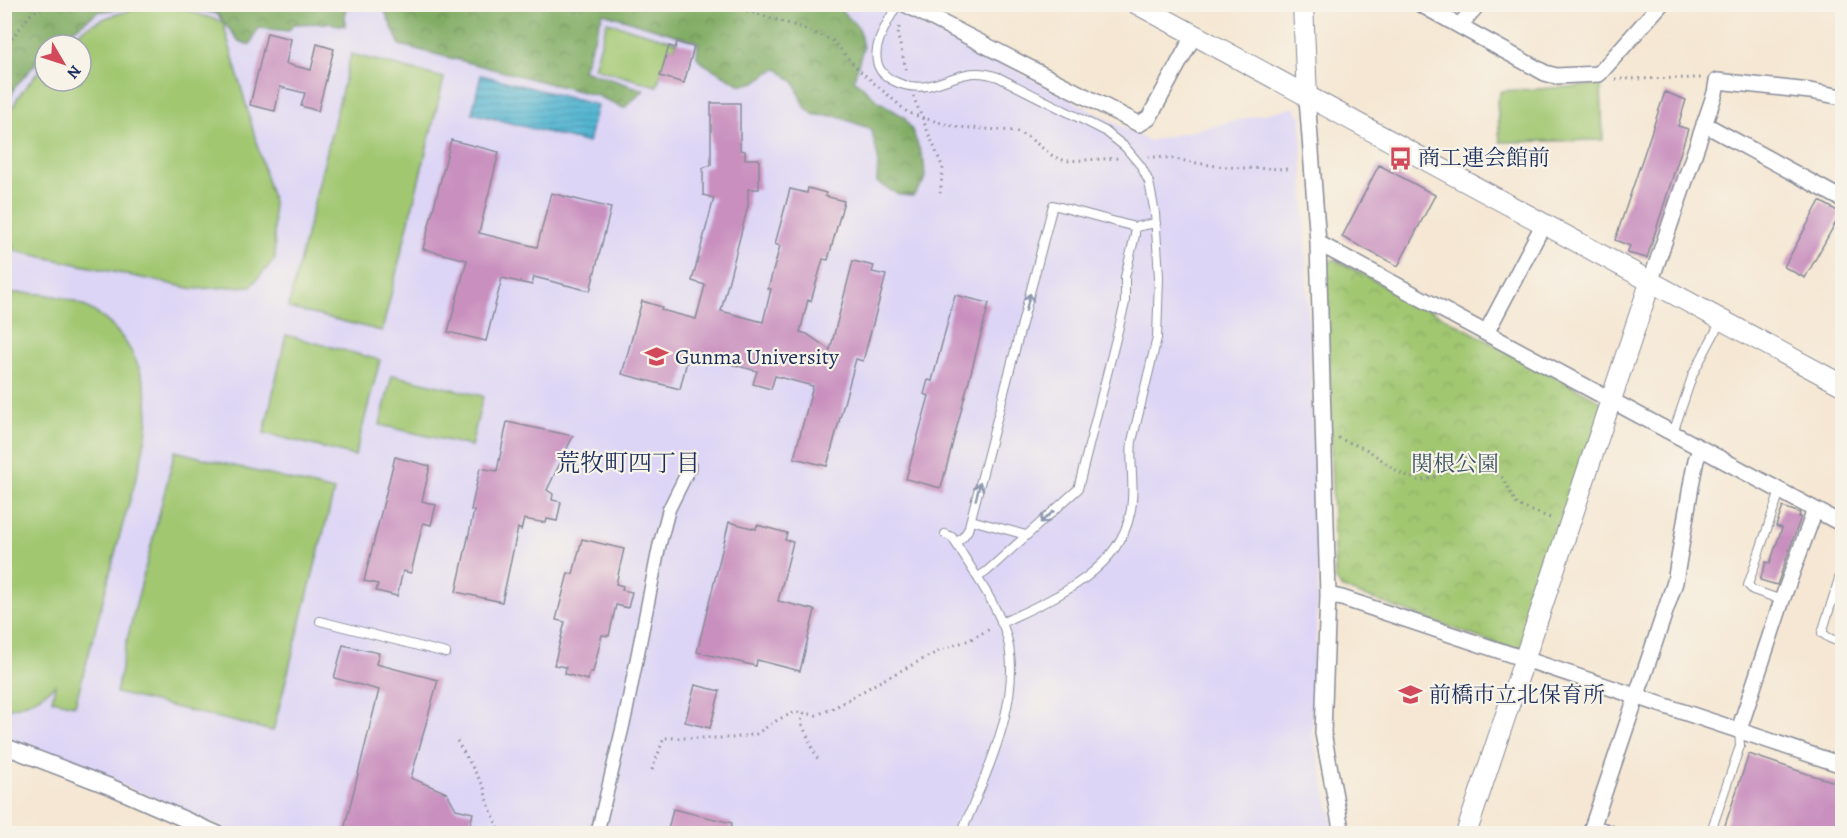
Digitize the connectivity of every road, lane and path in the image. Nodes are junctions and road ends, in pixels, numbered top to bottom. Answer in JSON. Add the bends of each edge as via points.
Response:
{"nodes":[{"id":1,"x":46,"y":4,"type":"edge"},
{"id":2,"x":724,"y":4,"type":"edge"},
{"id":3,"x":1137,"y":4,"type":"edge"},
{"id":4,"x":1303,"y":4,"type":"edge"},
{"id":5,"x":1420,"y":4,"type":"edge"},
{"id":6,"x":1478,"y":4,"type":"edge"},
{"id":7,"x":1661,"y":4,"type":"edge"},
{"id":8,"x":900,"y":6,"type":"edge"},
{"id":9,"x":1460,"y":25,"type":"junction"},
{"id":10,"x":1194,"y":35,"type":"junction"},
{"id":11,"x":4,"y":48,"type":"edge"},
{"id":12,"x":1599,"y":74,"type":"junction"},
{"id":13,"x":908,"y":78,"type":"dead end"},
{"id":14,"x":1717,"y":81,"type":"junction"},
{"id":15,"x":912,"y":95,"type":"dead end"},
{"id":16,"x":1842,"y":97,"type":"edge"},
{"id":17,"x":1307,"y":98,"type":"junction"},
{"id":18,"x":1704,"y":124,"type":"junction"},
{"id":19,"x":1135,"y":157,"type":"junction"},
{"id":20,"x":1289,"y":169,"type":"dead end"},
{"id":21,"x":940,"y":193,"type":"dead end"},
{"id":22,"x":1842,"y":199,"type":"edge"},
{"id":23,"x":1156,"y":223,"type":"junction"},
{"id":24,"x":1543,"y":225,"type":"junction"},
{"id":25,"x":1136,"y":226,"type":"junction"},
{"id":26,"x":1318,"y":243,"type":"junction"},
{"id":27,"x":1650,"y":283,"type":"junction"},
{"id":28,"x":1721,"y":321,"type":"junction"},
{"id":29,"x":1486,"y":333,"type":"junction"},
{"id":30,"x":1842,"y":385,"type":"edge"},
{"id":31,"x":1610,"y":400,"type":"junction"},
{"id":32,"x":1323,"y":432,"type":"junction"},
{"id":33,"x":1673,"y":433,"type":"junction"},
{"id":34,"x":1701,"y":448,"type":"junction"},
{"id":35,"x":690,"y":467,"type":"dead end"},
{"id":36,"x":1780,"y":491,"type":"junction"},
{"id":37,"x":1815,"y":510,"type":"junction"},
{"id":38,"x":971,"y":520,"type":"junction"},
{"id":39,"x":1842,"y":524,"type":"edge"},
{"id":40,"x":1569,"y":525,"type":"junction"},
{"id":41,"x":945,"y":534,"type":"dead end"},
{"id":42,"x":1026,"y":535,"type":"junction"},
{"id":43,"x":956,"y":543,"type":"junction"},
{"id":44,"x":1842,"y":568,"type":"edge"},
{"id":45,"x":978,"y":577,"type":"junction"},
{"id":46,"x":1328,"y":595,"type":"junction"},
{"id":47,"x":1782,"y":600,"type":"junction"},
{"id":48,"x":320,"y":621,"type":"dead end"},
{"id":49,"x":1001,"y":623,"type":"junction"},
{"id":50,"x":1842,"y":643,"type":"edge"},
{"id":51,"x":446,"y":653,"type":"dead end"},
{"id":52,"x":1524,"y":660,"type":"junction"},
{"id":53,"x":1636,"y":696,"type":"junction"},
{"id":54,"x":803,"y":713,"type":"junction"},
{"id":55,"x":1740,"y":730,"type":"junction"},
{"id":56,"x":457,"y":741,"type":"dead end"},
{"id":57,"x":4,"y":746,"type":"edge"},
{"id":58,"x":819,"y":762,"type":"dead end"},
{"id":59,"x":1842,"y":765,"type":"edge"},
{"id":60,"x":652,"y":770,"type":"dead end"},
{"id":61,"x":1592,"y":830,"type":"edge"},
{"id":62,"x":218,"y":834,"type":"edge"},
{"id":63,"x":501,"y":834,"type":"edge"},
{"id":64,"x":597,"y":834,"type":"edge"},
{"id":65,"x":961,"y":834,"type":"edge"},
{"id":66,"x":1342,"y":834,"type":"edge"},
{"id":67,"x":1466,"y":834,"type":"edge"},
{"id":68,"x":1612,"y":834,"type":"edge"},
{"id":69,"x":1710,"y":834,"type":"edge"}],
"edges":[{"from":1,"to":11,"type":"path","via":[[30,15]]},
{"from":2,"to":19,"type":"path","via":[[832,40],[897,104],[920,117],[956,127],[1015,131],[1066,161]]},
{"from":3,"to":10,"type":"street"},
{"from":4,"to":17,"type":"street"},
{"from":5,"to":9,"type":"street"},
{"from":6,"to":9,"type":"street"},
{"from":7,"to":12,"type":"street"},
{"from":8,"to":10,"type":"street","via":[[1139,124],[1149,118]]},
{"from":8,"to":13,"type":"path","via":[[898,37]]},
{"from":8,"to":19,"type":"lane","via":[[883,30],[876,50],[879,70],[887,78],[915,87],[969,72],[990,74],[1105,131]]},
{"from":9,"to":12,"type":"street","via":[[1545,73]]},
{"from":10,"to":17,"type":"street"},
{"from":12,"to":14,"type":"path","via":[[1604,79]]},
{"from":14,"to":16,"type":"street"},
{"from":14,"to":18,"type":"street"},
{"from":15,"to":21,"type":"path","via":[[943,168]]},
{"from":17,"to":24,"type":"street"},
{"from":17,"to":26,"type":"street"},
{"from":18,"to":22,"type":"street"},
{"from":18,"to":27,"type":"street"},
{"from":19,"to":20,"type":"path","via":[[1163,156],[1204,165]]},
{"from":19,"to":23,"type":"lane","via":[[1149,182]]},
{"from":23,"to":25,"type":"lane"},
{"from":23,"to":49,"type":"lane","via":[[1157,338],[1132,441],[1132,495],[1127,526],[1114,551],[1090,574]]},
{"from":24,"to":27,"type":"street"},
{"from":24,"to":29,"type":"street"},
{"from":38,"to":25,"type":"lane","one_way":true,"via":[[1053,205]]},
{"from":25,"to":42,"type":"lane","one_way":true,"via":[[1125,277],[1125,303],[1078,489]]},
{"from":26,"to":29,"type":"street"},
{"from":26,"to":32,"type":"street"},
{"from":27,"to":28,"type":"street"},
{"from":27,"to":31,"type":"street"},
{"from":28,"to":30,"type":"street"},
{"from":28,"to":33,"type":"lane","via":[[1693,374]]},
{"from":29,"to":31,"type":"street"},
{"from":31,"to":33,"type":"street"},
{"from":31,"to":40,"type":"street"},
{"from":32,"to":40,"type":"path","via":[[1368,450],[1420,482],[1441,475],[1464,458],[1503,478],[1517,505]]},
{"from":32,"to":46,"type":"street"},
{"from":33,"to":34,"type":"street"},
{"from":34,"to":36,"type":"street"},
{"from":34,"to":53,"type":"street","via":[[1675,582]]},
{"from":35,"to":64,"type":"street","via":[[669,509],[659,547]]},
{"from":36,"to":37,"type":"street"},
{"from":36,"to":47,"type":"lane","via":[[1748,585]]},
{"from":37,"to":39,"type":"street"},
{"from":37,"to":47,"type":"street"},
{"from":38,"to":42,"type":"lane"},
{"from":38,"to":43,"type":"lane"},
{"from":40,"to":52,"type":"street"},
{"from":41,"to":43,"type":"lane"},
{"from":42,"to":45,"type":"lane"},
{"from":43,"to":45,"type":"lane"},
{"from":44,"to":50,"type":"lane","via":[[1822,633]]},
{"from":45,"to":49,"type":"lane"},
{"from":46,"to":52,"type":"street"},
{"from":46,"to":66,"type":"street","via":[[1323,733]]},
{"from":47,"to":55,"type":"street"},
{"from":48,"to":51,"type":"lane"},
{"from":49,"to":54,"type":"path","via":[[832,709],[816,715]]},
{"from":49,"to":65,"type":"lane","via":[[1010,659],[1011,692],[989,766]]},
{"from":52,"to":53,"type":"street"},
{"from":52,"to":67,"type":"street"},
{"from":53,"to":55,"type":"street"},
{"from":53,"to":61,"type":"street"},
{"from":54,"to":58,"type":"path","via":[[801,722]]},
{"from":54,"to":60,"type":"path","via":[[779,719],[756,734],[734,738],[664,738]]},
{"from":55,"to":59,"type":"street"},
{"from":55,"to":69,"type":"lane","via":[[1740,746]]},
{"from":56,"to":63,"type":"path","via":[[484,787]]},
{"from":57,"to":62,"type":"street"},
{"from":61,"to":68,"type":"street"}]}
